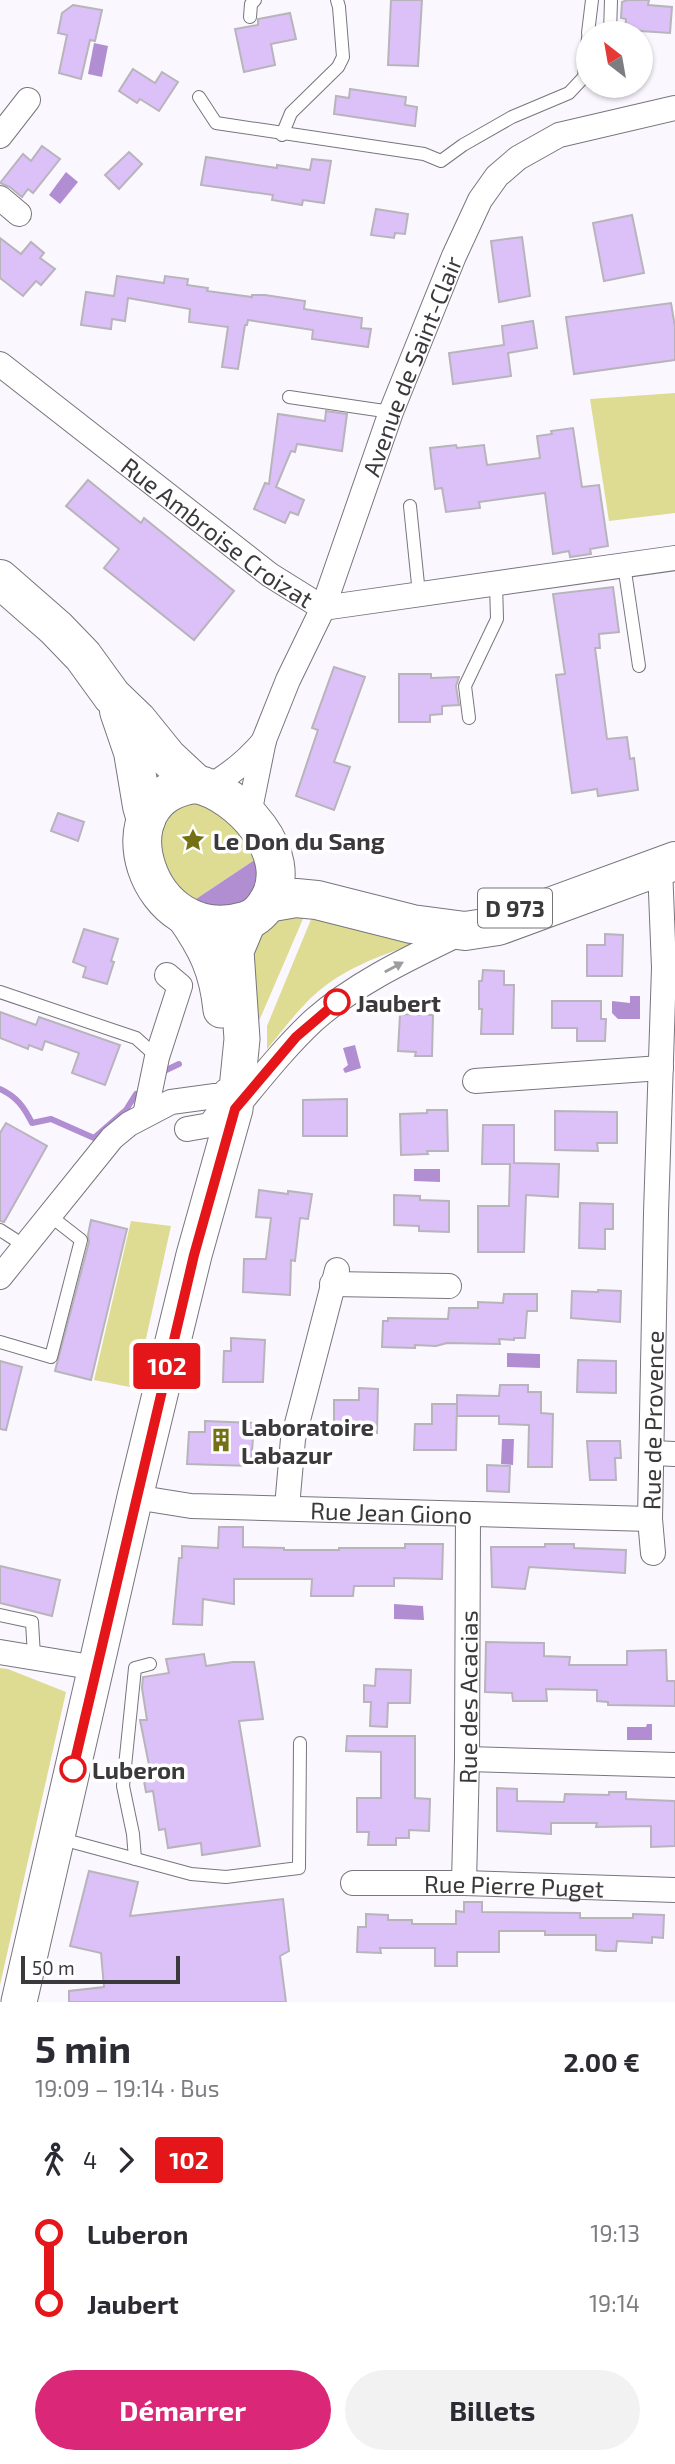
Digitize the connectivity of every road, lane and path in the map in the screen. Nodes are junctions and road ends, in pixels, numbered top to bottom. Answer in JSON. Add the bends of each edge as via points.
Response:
{"nodes":[{"id":1,"x":255,"y":0,"type":"edge"},
{"id":2,"x":337,"y":0,"type":"edge"},
{"id":3,"x":592,"y":0,"type":"edge"},
{"id":4,"x":611,"y":0,"type":"edge"},
{"id":5,"x":250,"y":16,"type":"dead end"},
{"id":6,"x":590,"y":21,"type":"edge"},
{"id":7,"x":610,"y":21,"type":"edge"},
{"id":8,"x":576,"y":86,"type":"edge"},
{"id":9,"x":199,"y":97,"type":"dead end"},
{"id":10,"x":28,"y":100,"type":"dead end"},
{"id":11,"x":675,"y":108,"type":"edge"},
{"id":12,"x":0,"y":135,"type":"edge"},
{"id":13,"x":282,"y":135,"type":"junction"},
{"id":14,"x":0,"y":364,"type":"edge"},
{"id":15,"x":289,"y":397,"type":"dead end"},
{"id":16,"x":391,"y":412,"type":"junction"},
{"id":17,"x":410,"y":506,"type":"dead end"},
{"id":18,"x":675,"y":558,"type":"edge"},
{"id":19,"x":624,"y":565,"type":"junction"},
{"id":20,"x":0,"y":579,"type":"edge"},
{"id":21,"x":496,"y":583,"type":"junction"},
{"id":22,"x":419,"y":594,"type":"junction"},
{"id":23,"x":324,"y":608,"type":"junction"},
{"id":24,"x":639,"y":666,"type":"dead end"},
{"id":25,"x":113,"y":696,"type":"junction"},
{"id":26,"x":469,"y":718,"type":"dead end"},
{"id":27,"x":264,"y":740,"type":"junction"},
{"id":28,"x":203,"y":785,"type":"junction"},
{"id":29,"x":249,"y":814,"type":"junction"},
{"id":30,"x":146,"y":820,"type":"junction"},
{"id":31,"x":274,"y":861,"type":"junction"},
{"id":32,"x":667,"y":864,"type":"edge"},
{"id":33,"x":615,"y":883,"type":"junction"},
{"id":34,"x":258,"y":912,"type":"junction"},
{"id":35,"x":183,"y":915,"type":"junction"},
{"id":36,"x":466,"y":931,"type":"junction"},
{"id":37,"x":669,"y":968,"type":"edge"},
{"id":38,"x":175,"y":975,"type":"dead end"},
{"id":39,"x":0,"y":992,"type":"edge"},
{"id":40,"x":157,"y":1057,"type":"junction"},
{"id":41,"x":660,"y":1068,"type":"junction"},
{"id":42,"x":475,"y":1081,"type":"dead end"},
{"id":43,"x":145,"y":1115,"type":"junction"},
{"id":44,"x":211,"y":1121,"type":"junction"},
{"id":45,"x":665,"y":1214,"type":"edge"},
{"id":46,"x":49,"y":1215,"type":"junction"},
{"id":47,"x":0,"y":1230,"type":"edge"},
{"id":48,"x":25,"y":1246,"type":"junction"},
{"id":49,"x":196,"y":1246,"type":"junction"},
{"id":50,"x":0,"y":1277,"type":"edge"},
{"id":51,"x":449,"y":1286,"type":"dead end"},
{"id":52,"x":0,"y":1342,"type":"edge"},
{"id":53,"x":664,"y":1454,"type":"edge"},
{"id":54,"x":135,"y":1497,"type":"junction"},
{"id":55,"x":287,"y":1507,"type":"junction"},
{"id":56,"x":468,"y":1514,"type":"junction"},
{"id":57,"x":650,"y":1519,"type":"junction"},
{"id":58,"x":653,"y":1553,"type":"dead end"},
{"id":59,"x":0,"y":1615,"type":"edge"},
{"id":60,"x":0,"y":1652,"type":"edge"},
{"id":61,"x":34,"y":1656,"type":"junction"},
{"id":62,"x":150,"y":1664,"type":"dead end"},
{"id":63,"x":97,"y":1668,"type":"junction"},
{"id":64,"x":300,"y":1743,"type":"dead end"},
{"id":65,"x":467,"y":1759,"type":"junction"},
{"id":66,"x":675,"y":1765,"type":"edge"},
{"id":67,"x":58,"y":1838,"type":"junction"},
{"id":68,"x":135,"y":1859,"type":"junction"},
{"id":69,"x":353,"y":1883,"type":"dead end"},
{"id":70,"x":464,"y":1883,"type":"junction"},
{"id":71,"x":675,"y":1890,"type":"edge"},
{"id":72,"x":19,"y":2002,"type":"edge"}],
"edges":[{"from":1,"to":5,"type":"lane"},
{"from":2,"to":13,"type":"lane","via":[[343,57],[291,113]]},
{"from":3,"to":6,"type":"lane"},
{"from":4,"to":7,"type":"lane"},
{"from":8,"to":13,"type":"lane","via":[[512,117],[441,161],[424,154]]},
{"from":9,"to":13,"type":"lane","via":[[216,123]]},
{"from":10,"to":12,"type":"street"},
{"from":11,"to":16,"type":"street","name":"Avenue de Saint-Clair","via":[[559,135],[497,176],[480,200],[454,256]]},
{"from":14,"to":23,"type":"street","name":"Rue Ambroise Croizat","via":[[270,575]]},
{"from":15,"to":16,"type":"lane"},
{"from":16,"to":23,"type":"street","name":"Avenue de Saint-Clair"},
{"from":17,"to":22,"type":"lane"},
{"from":18,"to":19,"type":"street","name":"Rue Ambroise Croizat"},
{"from":19,"to":21,"type":"street","name":"Rue Ambroise Croizat"},
{"from":19,"to":24,"type":"lane"},
{"from":20,"to":25,"type":"main road","via":[[56,628]]},
{"from":21,"to":22,"type":"street","name":"Rue Ambroise Croizat"},
{"from":21,"to":26,"type":"lane","via":[[497,618],[465,686]]},
{"from":22,"to":23,"type":"street","name":"Rue Ambroise Croizat"},
{"from":23,"to":27,"type":"street","name":"Avenue de Saint-Clair"},
{"from":25,"to":28,"type":"main road","via":[[168,758]]},
{"from":25,"to":30,"type":"main road","via":[[133,752]]},
{"from":27,"to":28,"type":"street","name":"Avenue de Saint-Clair","via":[[250,758]]},
{"from":27,"to":29,"type":"street","name":"Avenue de Saint-Clair"},
{"from":28,"to":29,"type":"main road","via":[[227,795]]},
{"from":28,"to":30,"type":"main road","via":[[170,790],[157,800]]},
{"from":29,"to":31,"type":"main road"},
{"from":30,"to":35,"type":"main road","via":[[141,848],[145,864],[162,898]]},
{"from":31,"to":33,"type":"main road","number":"D 973","via":[[308,878],[440,915],[492,913]]},
{"from":31,"to":34,"type":"main road","via":[[275,881]]},
{"from":32,"to":33,"type":"main road","number":"D 973"},
{"from":32,"to":37,"type":"street","name":"Rue de Provence"},
{"from":33,"to":36,"type":"main road","number":"D 973","via":[[498,926]]},
{"from":34,"to":35,"type":"main road","via":[[226,926],[201,924]]},
{"from":34,"to":36,"type":"main road","number":"D 973","via":[[296,898]]},
{"from":34,"to":44,"type":"main road","via":[[236,951],[241,1064]]},
{"from":35,"to":44,"type":"main road","via":[[206,949],[219,993],[223,1034]]},
{"from":44,"to":36,"type":"street","one_way":true,"via":[[327,1010],[372,979]]},
{"from":37,"to":41,"type":"street","name":"Rue de Provence"},
{"from":38,"to":40,"type":"street"},
{"from":39,"to":40,"type":"lane","via":[[135,1038]]},
{"from":40,"to":43,"type":"street"},
{"from":41,"to":42,"type":"street"},
{"from":41,"to":45,"type":"street","name":"Rue de Provence"},
{"from":43,"to":44,"type":"street"},
{"from":43,"to":44,"type":"street","via":[[172,1102]]},
{"from":43,"to":46,"type":"street","via":[[112,1138]]},
{"from":44,"to":49,"type":"main road"},
{"from":44,"to":49,"type":"main road"},
{"from":45,"to":53,"type":"street","name":"Rue de Provence"},
{"from":46,"to":48,"type":"street"},
{"from":46,"to":52,"type":"lane","via":[[81,1240],[51,1357]]},
{"from":47,"to":48,"type":"lane"},
{"from":48,"to":50,"type":"street"},
{"from":49,"to":54,"type":"main road"},
{"from":51,"to":55,"type":"street","via":[[335,1277],[293,1439]]},
{"from":53,"to":57,"type":"street","name":"Rue de Provence"},
{"from":54,"to":55,"type":"street","name":"Rue Jean Giono","via":[[191,1506]]},
{"from":54,"to":63,"type":"main road"},
{"from":55,"to":56,"type":"street","name":"Rue Jean Giono"},
{"from":56,"to":57,"type":"street","name":"Rue Jean Giono"},
{"from":56,"to":65,"type":"street","name":"Rue des Acacias"},
{"from":57,"to":58,"type":"street","name":"Rue de Provence"},
{"from":59,"to":61,"type":"lane","via":[[32,1622]]},
{"from":60,"to":61,"type":"street"},
{"from":61,"to":63,"type":"street"},
{"from":62,"to":68,"type":"lane","via":[[135,1668],[123,1786]]},
{"from":63,"to":67,"type":"main road"},
{"from":64,"to":68,"type":"lane","via":[[299,1868],[226,1877],[191,1874]]},
{"from":65,"to":66,"type":"street"},
{"from":65,"to":70,"type":"street","name":"Rue des Acacias"},
{"from":67,"to":68,"type":"lane"},
{"from":67,"to":72,"type":"main road"},
{"from":69,"to":70,"type":"street","name":"Rue Pierre Puget"},
{"from":70,"to":71,"type":"street","name":"Rue Pierre Puget"}]}
